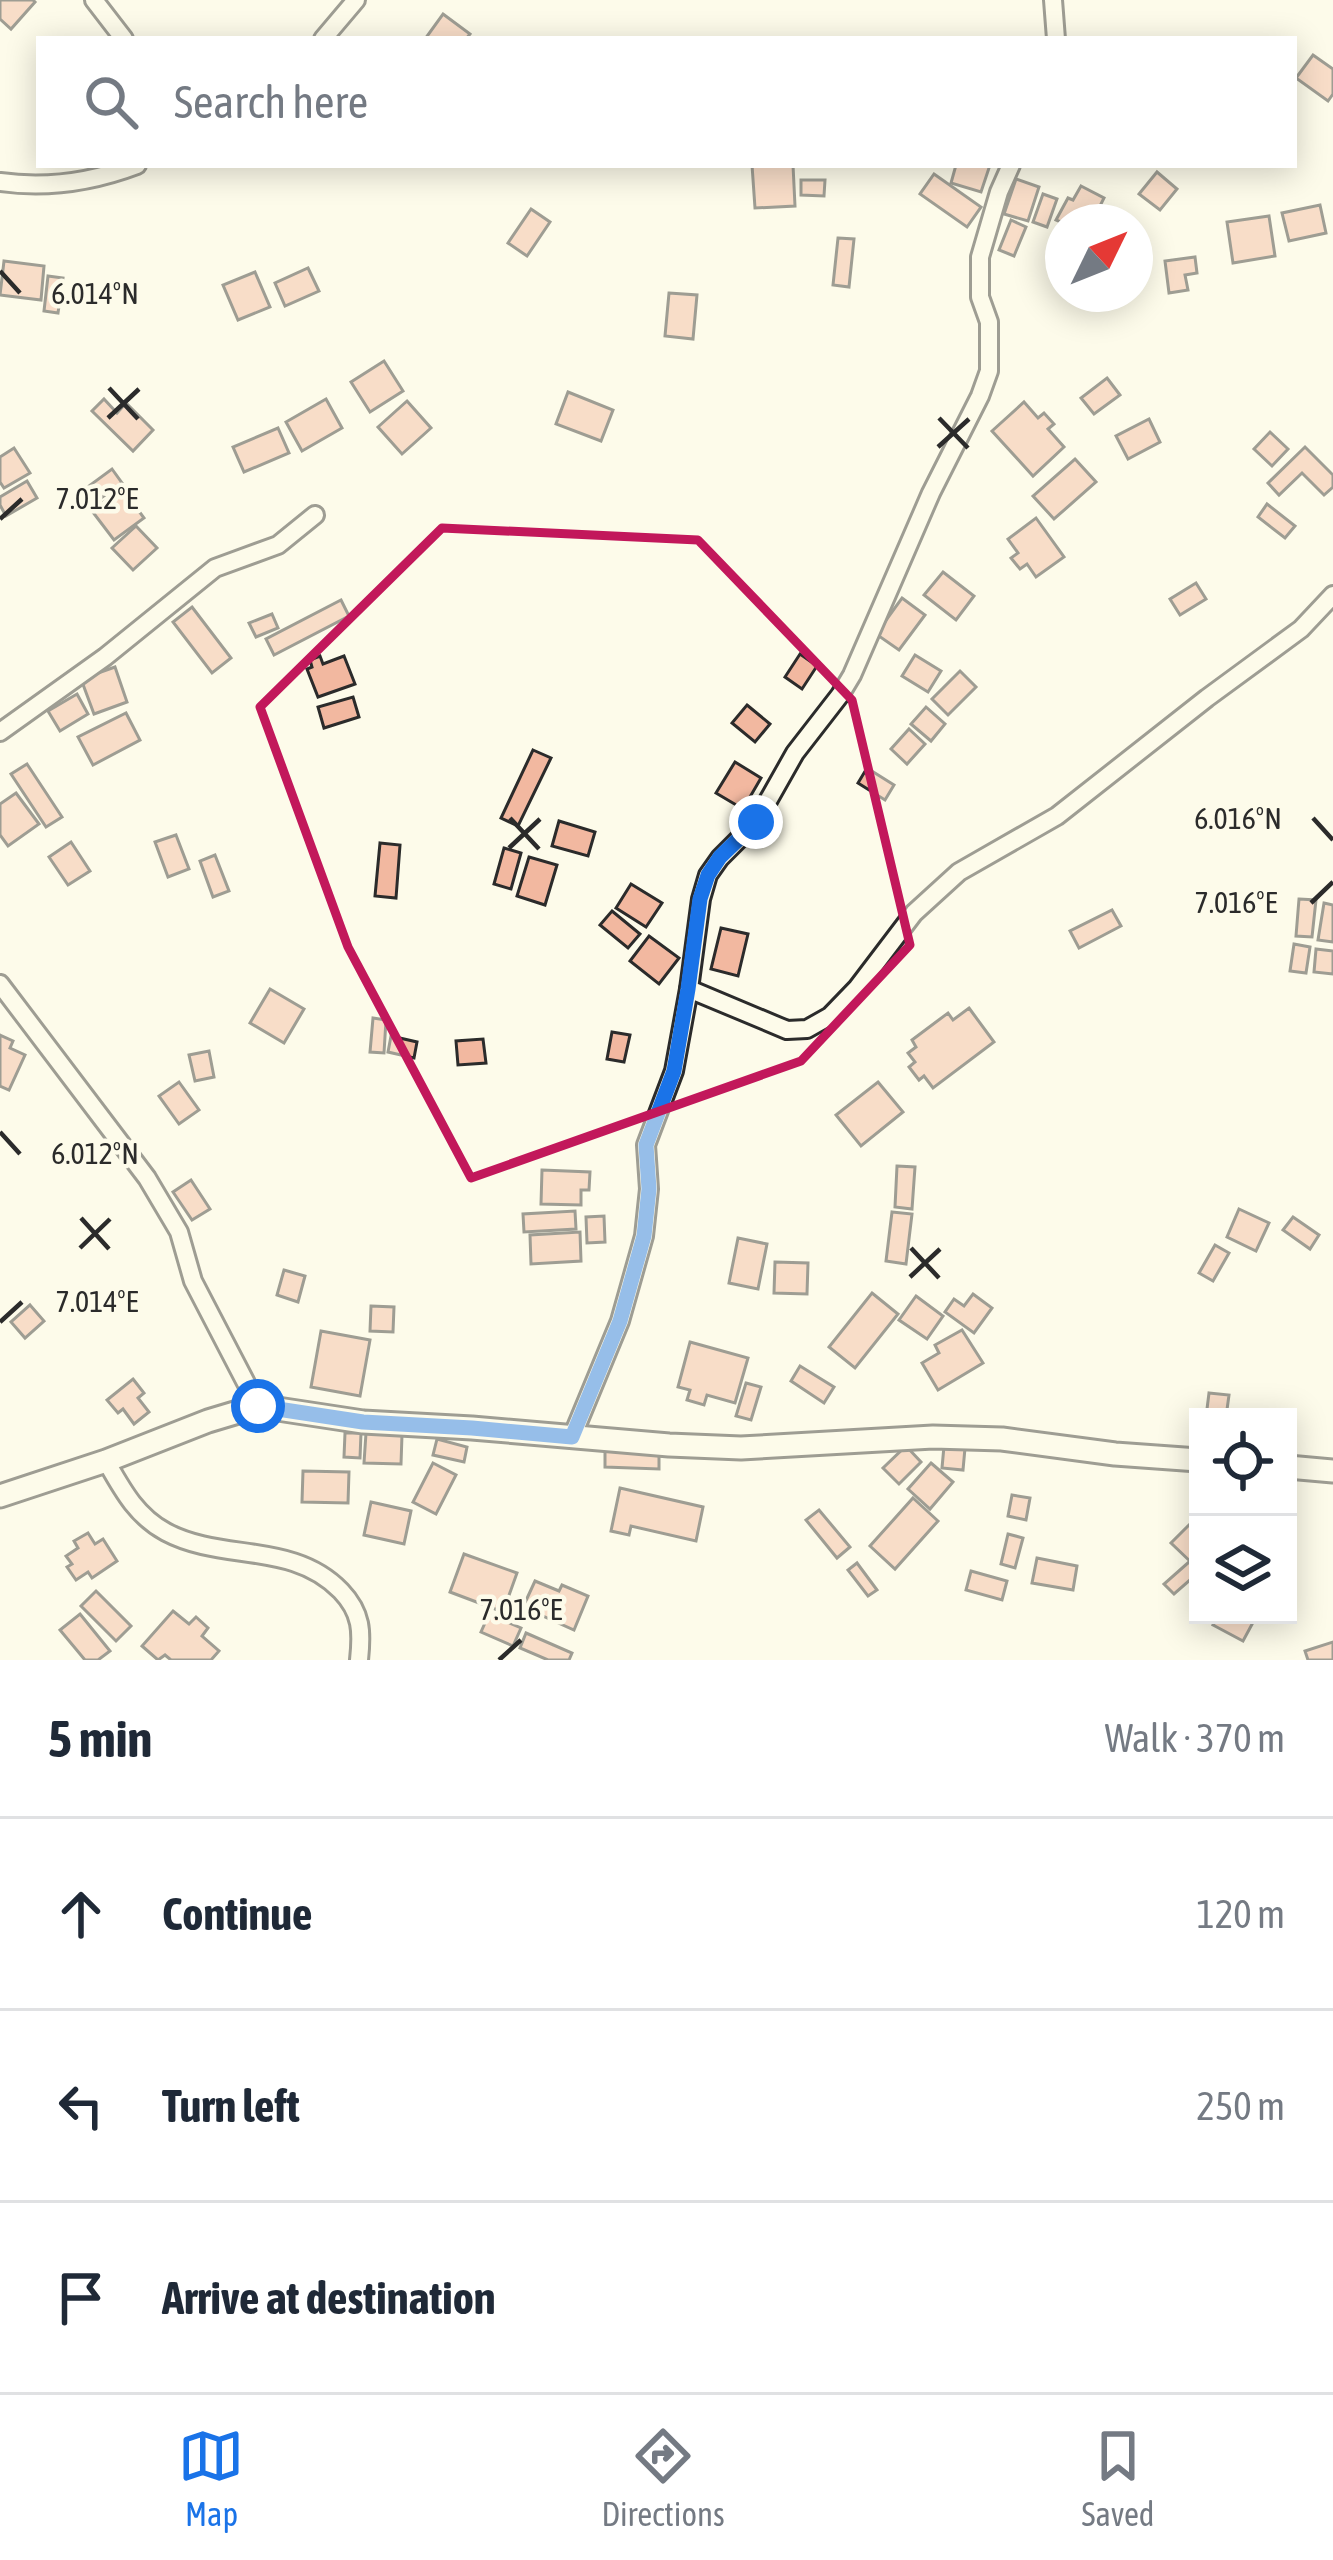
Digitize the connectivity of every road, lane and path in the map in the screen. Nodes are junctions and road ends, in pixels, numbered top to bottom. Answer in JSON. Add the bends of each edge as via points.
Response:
{"nodes":[{"id":1,"x":94,"y":0,"type":"edge"},
{"id":2,"x":356,"y":0,"type":"edge"},
{"id":3,"x":1053,"y":0,"type":"edge"},
{"id":4,"x":122,"y":36,"type":"edge"},
{"id":5,"x":326,"y":36,"type":"edge"},
{"id":6,"x":1056,"y":36,"type":"edge"},
{"id":7,"x":128,"y":168,"type":"edge"},
{"id":8,"x":1010,"y":168,"type":"edge"},
{"id":9,"x":0,"y":182,"type":"edge"},
{"id":10,"x":315,"y":515,"type":"dead end"},
{"id":11,"x":1333,"y":596,"type":"edge"},
{"id":12,"x":0,"y":732,"type":"edge"},
{"id":13,"x":0,"y":984,"type":"edge"},
{"id":14,"x":688,"y":989,"type":"junction"},
{"id":15,"x":258,"y":1406,"type":"junction"},
{"id":16,"x":572,"y":1437,"type":"junction"},
{"id":17,"x":1189,"y":1459,"type":"edge"},
{"id":18,"x":106,"y":1461,"type":"junction"},
{"id":19,"x":1297,"y":1468,"type":"edge"},
{"id":20,"x":1333,"y":1471,"type":"edge"},
{"id":21,"x":0,"y":1496,"type":"edge"},
{"id":22,"x":359,"y":1660,"type":"edge"}],
"edges":[{"from":1,"to":4,"type":"street"},
{"from":2,"to":5,"type":"street"},
{"from":3,"to":6,"type":"street"},
{"from":7,"to":9,"type":"street","via":[[88,181]]},
{"from":8,"to":14,"type":"street","via":[[980,257],[990,344],[980,396],[852,675],[756,822],[708,875]]},
{"from":10,"to":12,"type":"street","via":[[278,545],[214,568]]},
{"from":11,"to":14,"type":"street","via":[[1057,816],[959,872],[914,913],[830,1016],[787,1030]]},
{"from":13,"to":15,"type":"street","via":[[147,1178]]},
{"from":14,"to":16,"type":"street","via":[[674,1071],[646,1145],[644,1236],[620,1321]]},
{"from":15,"to":16,"type":"street"},
{"from":15,"to":18,"type":"street"},
{"from":16,"to":17,"type":"street","via":[[741,1448],[1002,1439]]},
{"from":18,"to":21,"type":"street"},
{"from":18,"to":22,"type":"street","via":[[139,1512],[165,1532],[288,1558],[332,1582],[362,1626]]},
{"from":19,"to":20,"type":"street"}]}
